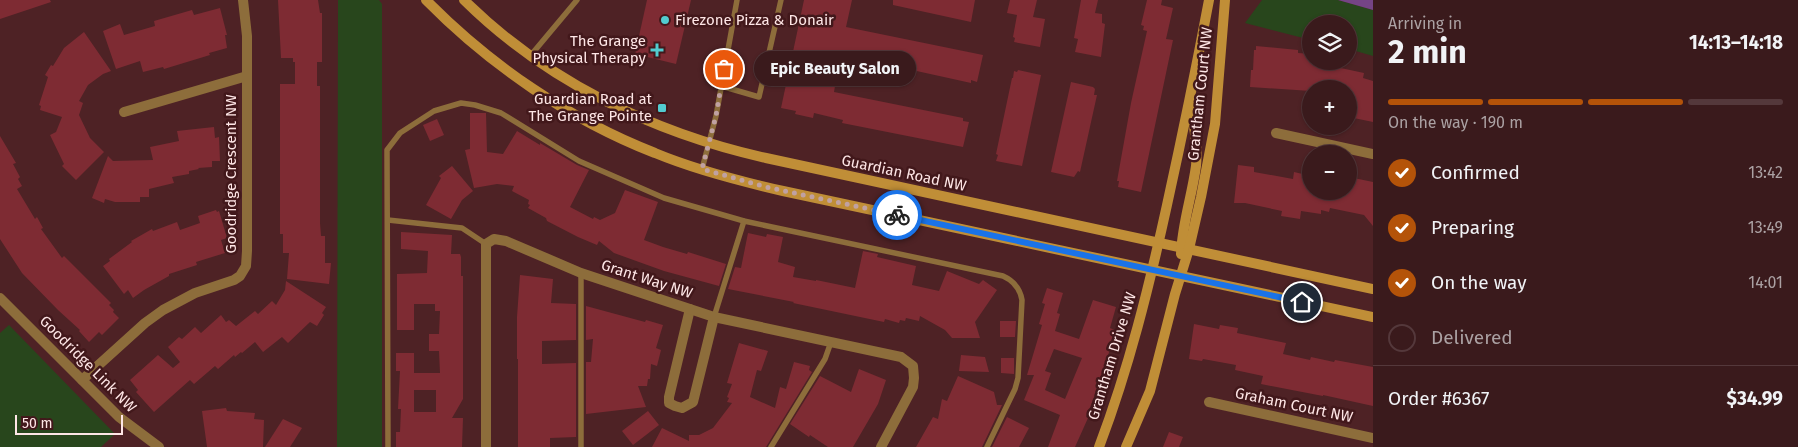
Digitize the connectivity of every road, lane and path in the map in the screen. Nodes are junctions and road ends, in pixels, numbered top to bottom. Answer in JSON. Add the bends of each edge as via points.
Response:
{"nodes":[{"id":1,"x":243,"y":0,"type":"edge"},
{"id":2,"x":426,"y":0,"type":"edge"},
{"id":3,"x":464,"y":0,"type":"edge"},
{"id":4,"x":577,"y":0,"type":"edge"},
{"id":5,"x":737,"y":0,"type":"edge"},
{"id":6,"x":781,"y":0,"type":"edge"},
{"id":7,"x":1210,"y":0,"type":"edge"},
{"id":8,"x":1225,"y":0,"type":"edge"},
{"id":9,"x":531,"y":55,"type":"junction"},
{"id":10,"x":246,"y":76,"type":"junction"},
{"id":11,"x":721,"y":86,"type":"junction"},
{"id":12,"x":1190,"y":101,"type":"junction"},
{"id":13,"x":124,"y":112,"type":"dead end"},
{"id":14,"x":1276,"y":133,"type":"dead end"},
{"id":15,"x":709,"y":144,"type":"junction"},
{"id":16,"x":1373,"y":154,"type":"edge"},
{"id":17,"x":702,"y":169,"type":"junction"},
{"id":18,"x":388,"y":220,"type":"junction"},
{"id":19,"x":744,"y":221,"type":"junction"},
{"id":20,"x":1158,"y":243,"type":"junction"},
{"id":21,"x":486,"y":244,"type":"junction"},
{"id":22,"x":1185,"y":249,"type":"junction"},
{"id":23,"x":1152,"y":269,"type":"junction"},
{"id":24,"x":581,"y":273,"type":"junction"},
{"id":25,"x":1182,"y":275,"type":"junction"},
{"id":26,"x":1373,"y":289,"type":"edge"},
{"id":27,"x":0,"y":298,"type":"edge"},
{"id":28,"x":690,"y":309,"type":"junction"},
{"id":29,"x":714,"y":317,"type":"junction"},
{"id":30,"x":1373,"y":317,"type":"edge"},
{"id":31,"x":831,"y":342,"type":"junction"},
{"id":32,"x":82,"y":380,"type":"junction"},
{"id":33,"x":1209,"y":402,"type":"dead end"},
{"id":34,"x":1373,"y":438,"type":"edge"},
{"id":35,"x":159,"y":447,"type":"edge"},
{"id":36,"x":388,"y":447,"type":"edge"},
{"id":37,"x":486,"y":447,"type":"edge"},
{"id":38,"x":581,"y":447,"type":"edge"},
{"id":39,"x":771,"y":447,"type":"edge"},
{"id":40,"x":881,"y":447,"type":"edge"},
{"id":41,"x":987,"y":447,"type":"edge"},
{"id":42,"x":1099,"y":447,"type":"edge"},
{"id":43,"x":1126,"y":447,"type":"edge"}],
"edges":[{"from":1,"to":10,"type":"street","name":"Goodridge Crescent NW","via":[[247,36]]},
{"from":2,"to":17,"type":"main road","via":[[492,59],[553,101],[655,153]]},
{"from":3,"to":9,"type":"main road","name":"Guardian Road NW"},
{"from":4,"to":9,"type":"lane"},
{"from":5,"to":11,"type":"lane"},
{"from":6,"to":11,"type":"lane","via":[[759,97]]},
{"from":7,"to":12,"type":"main road","name":"Grantham Court NW"},
{"from":8,"to":22,"type":"main road","name":"Grantham Court NW","via":[[1210,156]]},
{"from":9,"to":15,"type":"main road","name":"Guardian Road NW","via":[[614,106]]},
{"from":10,"to":13,"type":"street"},
{"from":10,"to":32,"type":"street","name":"Goodridge Crescent NW","via":[[247,251],[243,271],[230,283],[195,293],[163,310]]},
{"from":11,"to":15,"type":"lane"},
{"from":12,"to":20,"type":"main road","name":"Grantham Court NW"},
{"from":12,"to":22,"type":"main road","via":[[1196,164]]},
{"from":14,"to":16,"type":"street"},
{"from":15,"to":17,"type":"lane"},
{"from":15,"to":20,"type":"main road","name":"Guardian Road NW"},
{"from":17,"to":23,"type":"main road","via":[[783,190]]},
{"from":18,"to":19,"type":"lane","via":[[387,150],[400,133],[434,111],[461,103],[500,114],[579,161],[664,198]]},
{"from":18,"to":21,"type":"lane","via":[[462,228]]},
{"from":18,"to":36,"type":"lane"},
{"from":19,"to":29,"type":"lane"},
{"from":19,"to":41,"type":"lane","via":[[1012,280],[1021,292],[1022,300],[1018,378]]},
{"from":20,"to":22,"type":"main road","name":"Guardian Road NW"},
{"from":20,"to":23,"type":"main road","name":"Grantham Drive NW"},
{"from":21,"to":24,"type":"street","name":"Grant Way NW","via":[[494,239],[506,241]]},
{"from":21,"to":37,"type":"street"},
{"from":22,"to":25,"type":"main road"},
{"from":22,"to":26,"type":"main road","name":"Guardian Road NW"},
{"from":23,"to":25,"type":"main road"},
{"from":23,"to":42,"type":"main road","name":"Grantham Drive NW","via":[[1125,375]]},
{"from":24,"to":28,"type":"street","name":"Grant Way NW"},
{"from":24,"to":38,"type":"lane"},
{"from":25,"to":30,"type":"main road"},
{"from":25,"to":43,"type":"main road","via":[[1150,391]]},
{"from":27,"to":32,"type":"street","name":"Goodridge Link NW"},
{"from":28,"to":29,"type":"street","name":"Grant Way NW"},
{"from":28,"to":29,"type":"street","via":[[669,397],[675,406],[682,408],[693,402]]},
{"from":29,"to":31,"type":"street","name":"Grant Way NW"},
{"from":31,"to":39,"type":"lane","via":[[825,359]]},
{"from":31,"to":40,"type":"street","name":"Grant Way NW","via":[[893,354],[913,366],[913,387]]},
{"from":32,"to":35,"type":"street","name":"Goodridge Link NW","via":[[119,417]]},
{"from":33,"to":34,"type":"street","name":"Graham Court NW"}]}
